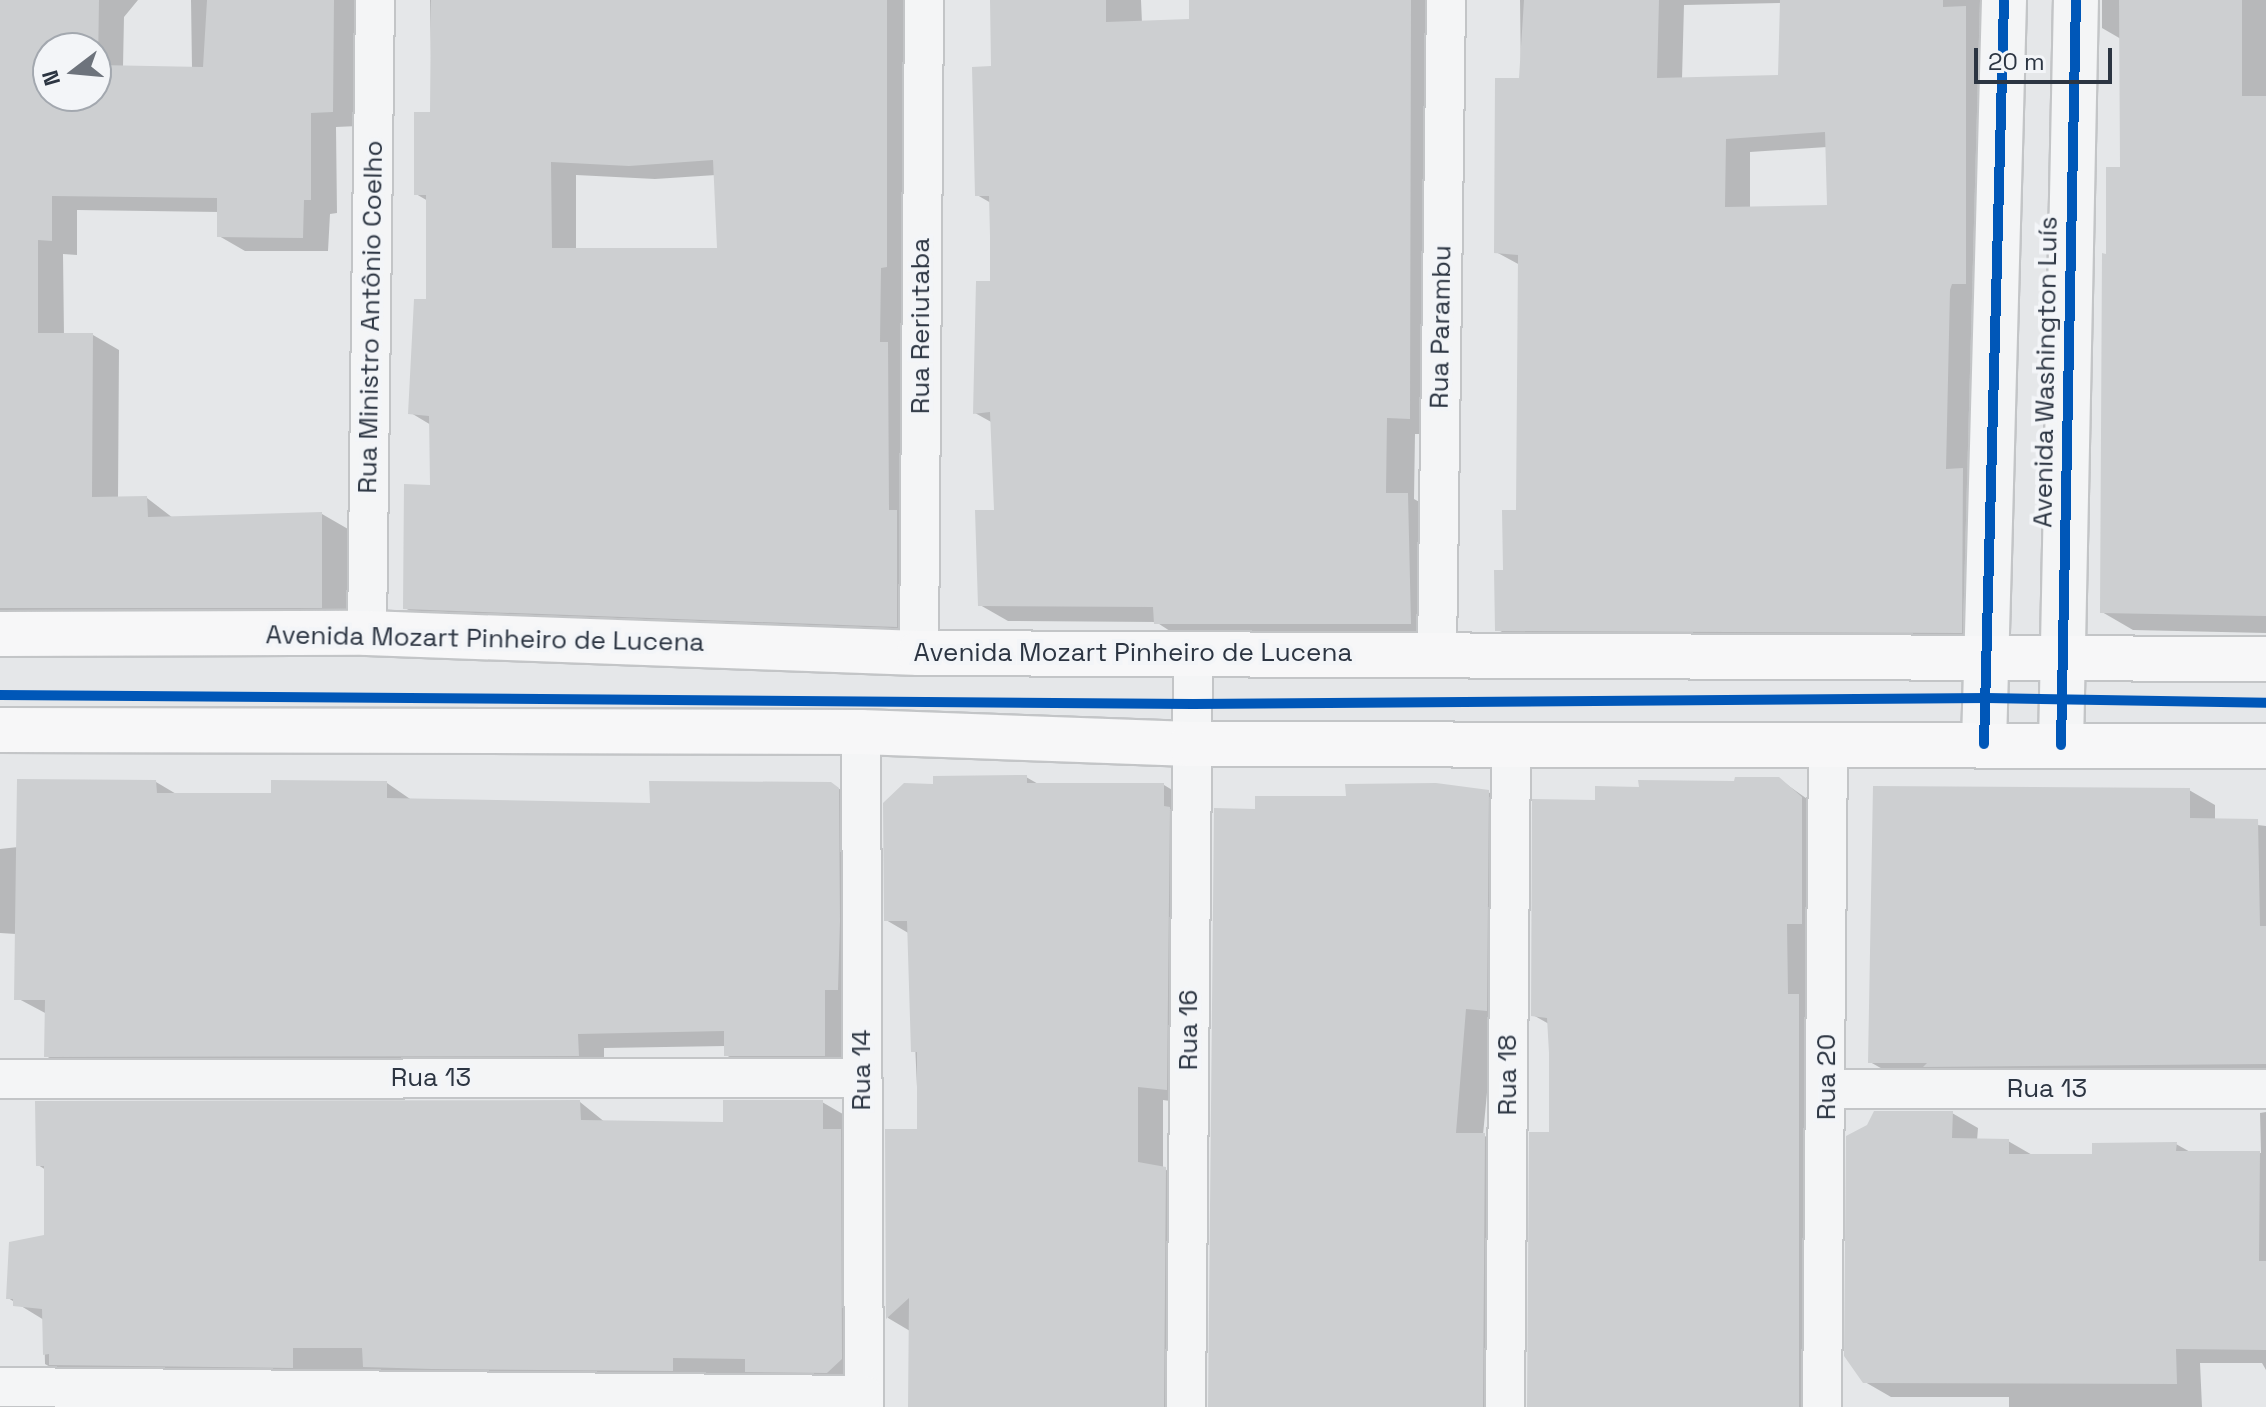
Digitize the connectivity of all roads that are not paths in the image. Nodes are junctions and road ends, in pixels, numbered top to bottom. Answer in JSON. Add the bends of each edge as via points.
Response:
{"nodes":[{"id":1,"x":375,"y":0,"type":"edge"},
{"id":2,"x":924,"y":0,"type":"edge"},
{"id":3,"x":1446,"y":0,"type":"edge"},
{"id":4,"x":2004,"y":0,"type":"edge"},
{"id":5,"x":2076,"y":0,"type":"edge"},
{"id":6,"x":367,"y":633,"type":"junction"},
{"id":7,"x":0,"y":634,"type":"edge"},
{"id":8,"x":919,"y":653,"type":"junction"},
{"id":9,"x":1193,"y":653,"type":"junction"},
{"id":10,"x":1437,"y":653,"type":"junction"},
{"id":11,"x":1988,"y":654,"type":"junction"},
{"id":12,"x":2061,"y":654,"type":"junction"},
{"id":13,"x":2266,"y":659,"type":"edge"},
{"id":14,"x":0,"y":730,"type":"edge"},
{"id":15,"x":861,"y":732,"type":"junction"},
{"id":16,"x":1511,"y":743,"type":"junction"},
{"id":17,"x":1191,"y":744,"type":"junction"},
{"id":18,"x":1984,"y":744,"type":"junction"},
{"id":19,"x":2061,"y":745,"type":"junction"},
{"id":20,"x":1828,"y":746,"type":"junction"},
{"id":21,"x":2266,"y":746,"type":"edge"},
{"id":22,"x":862,"y":1078,"type":"junction"},
{"id":23,"x":0,"y":1079,"type":"edge"},
{"id":24,"x":1827,"y":1089,"type":"junction"},
{"id":25,"x":2266,"y":1089,"type":"edge"},
{"id":26,"x":0,"y":1387,"type":"edge"},
{"id":27,"x":864,"y":1401,"type":"edge"},
{"id":28,"x":1186,"y":1407,"type":"edge"},
{"id":29,"x":1505,"y":1407,"type":"edge"},
{"id":30,"x":1822,"y":1407,"type":"edge"}],
"edges":[{"from":1,"to":6,"type":"street","name":"Rua Ministro Antônio Coelho"},
{"from":2,"to":8,"type":"street","name":"Rua Reriutaba"},
{"from":3,"to":10,"type":"street","name":"Rua Parambu"},
{"from":4,"to":11,"type":"street","name":"Avenida Washington Luís"},
{"from":5,"to":12,"type":"street","name":"Avenida Washington Luís"},
{"from":6,"to":7,"type":"main road","name":"Avenida Mozart Pinheiro de Lucena"},
{"from":6,"to":8,"type":"main road","name":"Avenida Mozart Pinheiro de Lucena"},
{"from":8,"to":9,"type":"main road","name":"Avenida Mozart Pinheiro de Lucena"},
{"from":9,"to":10,"type":"main road","name":"Avenida Mozart Pinheiro de Lucena"},
{"from":9,"to":17,"type":"street","name":"Rua 16"},
{"from":10,"to":11,"type":"main road","name":"Avenida Mozart Pinheiro de Lucena"},
{"from":11,"to":12,"type":"main road","name":"Avenida Mozart Pinheiro de Lucena"},
{"from":11,"to":18,"type":"street","name":"Avenida Washington Luís"},
{"from":12,"to":13,"type":"main road","name":"Avenida Mozart Pinheiro de Lucena"},
{"from":12,"to":19,"type":"street","name":"Avenida Washington Luís"},
{"from":14,"to":15,"type":"main road"},
{"from":15,"to":17,"type":"main road"},
{"from":15,"to":22,"type":"street","name":"Rua 14"},
{"from":16,"to":17,"type":"main road"},
{"from":16,"to":20,"type":"main road"},
{"from":16,"to":29,"type":"street","name":"Rua 18"},
{"from":17,"to":28,"type":"street","name":"Rua 16"},
{"from":18,"to":19,"type":"main road"},
{"from":18,"to":20,"type":"main road"},
{"from":19,"to":21,"type":"main road"},
{"from":20,"to":24,"type":"street","name":"Rua 20"},
{"from":22,"to":23,"type":"street","name":"Rua 13"},
{"from":22,"to":27,"type":"street","name":"Rua 14"},
{"from":24,"to":25,"type":"street","name":"Rua 13"},
{"from":24,"to":30,"type":"street","name":"Rua 20"},
{"from":26,"to":27,"type":"street"}]}
